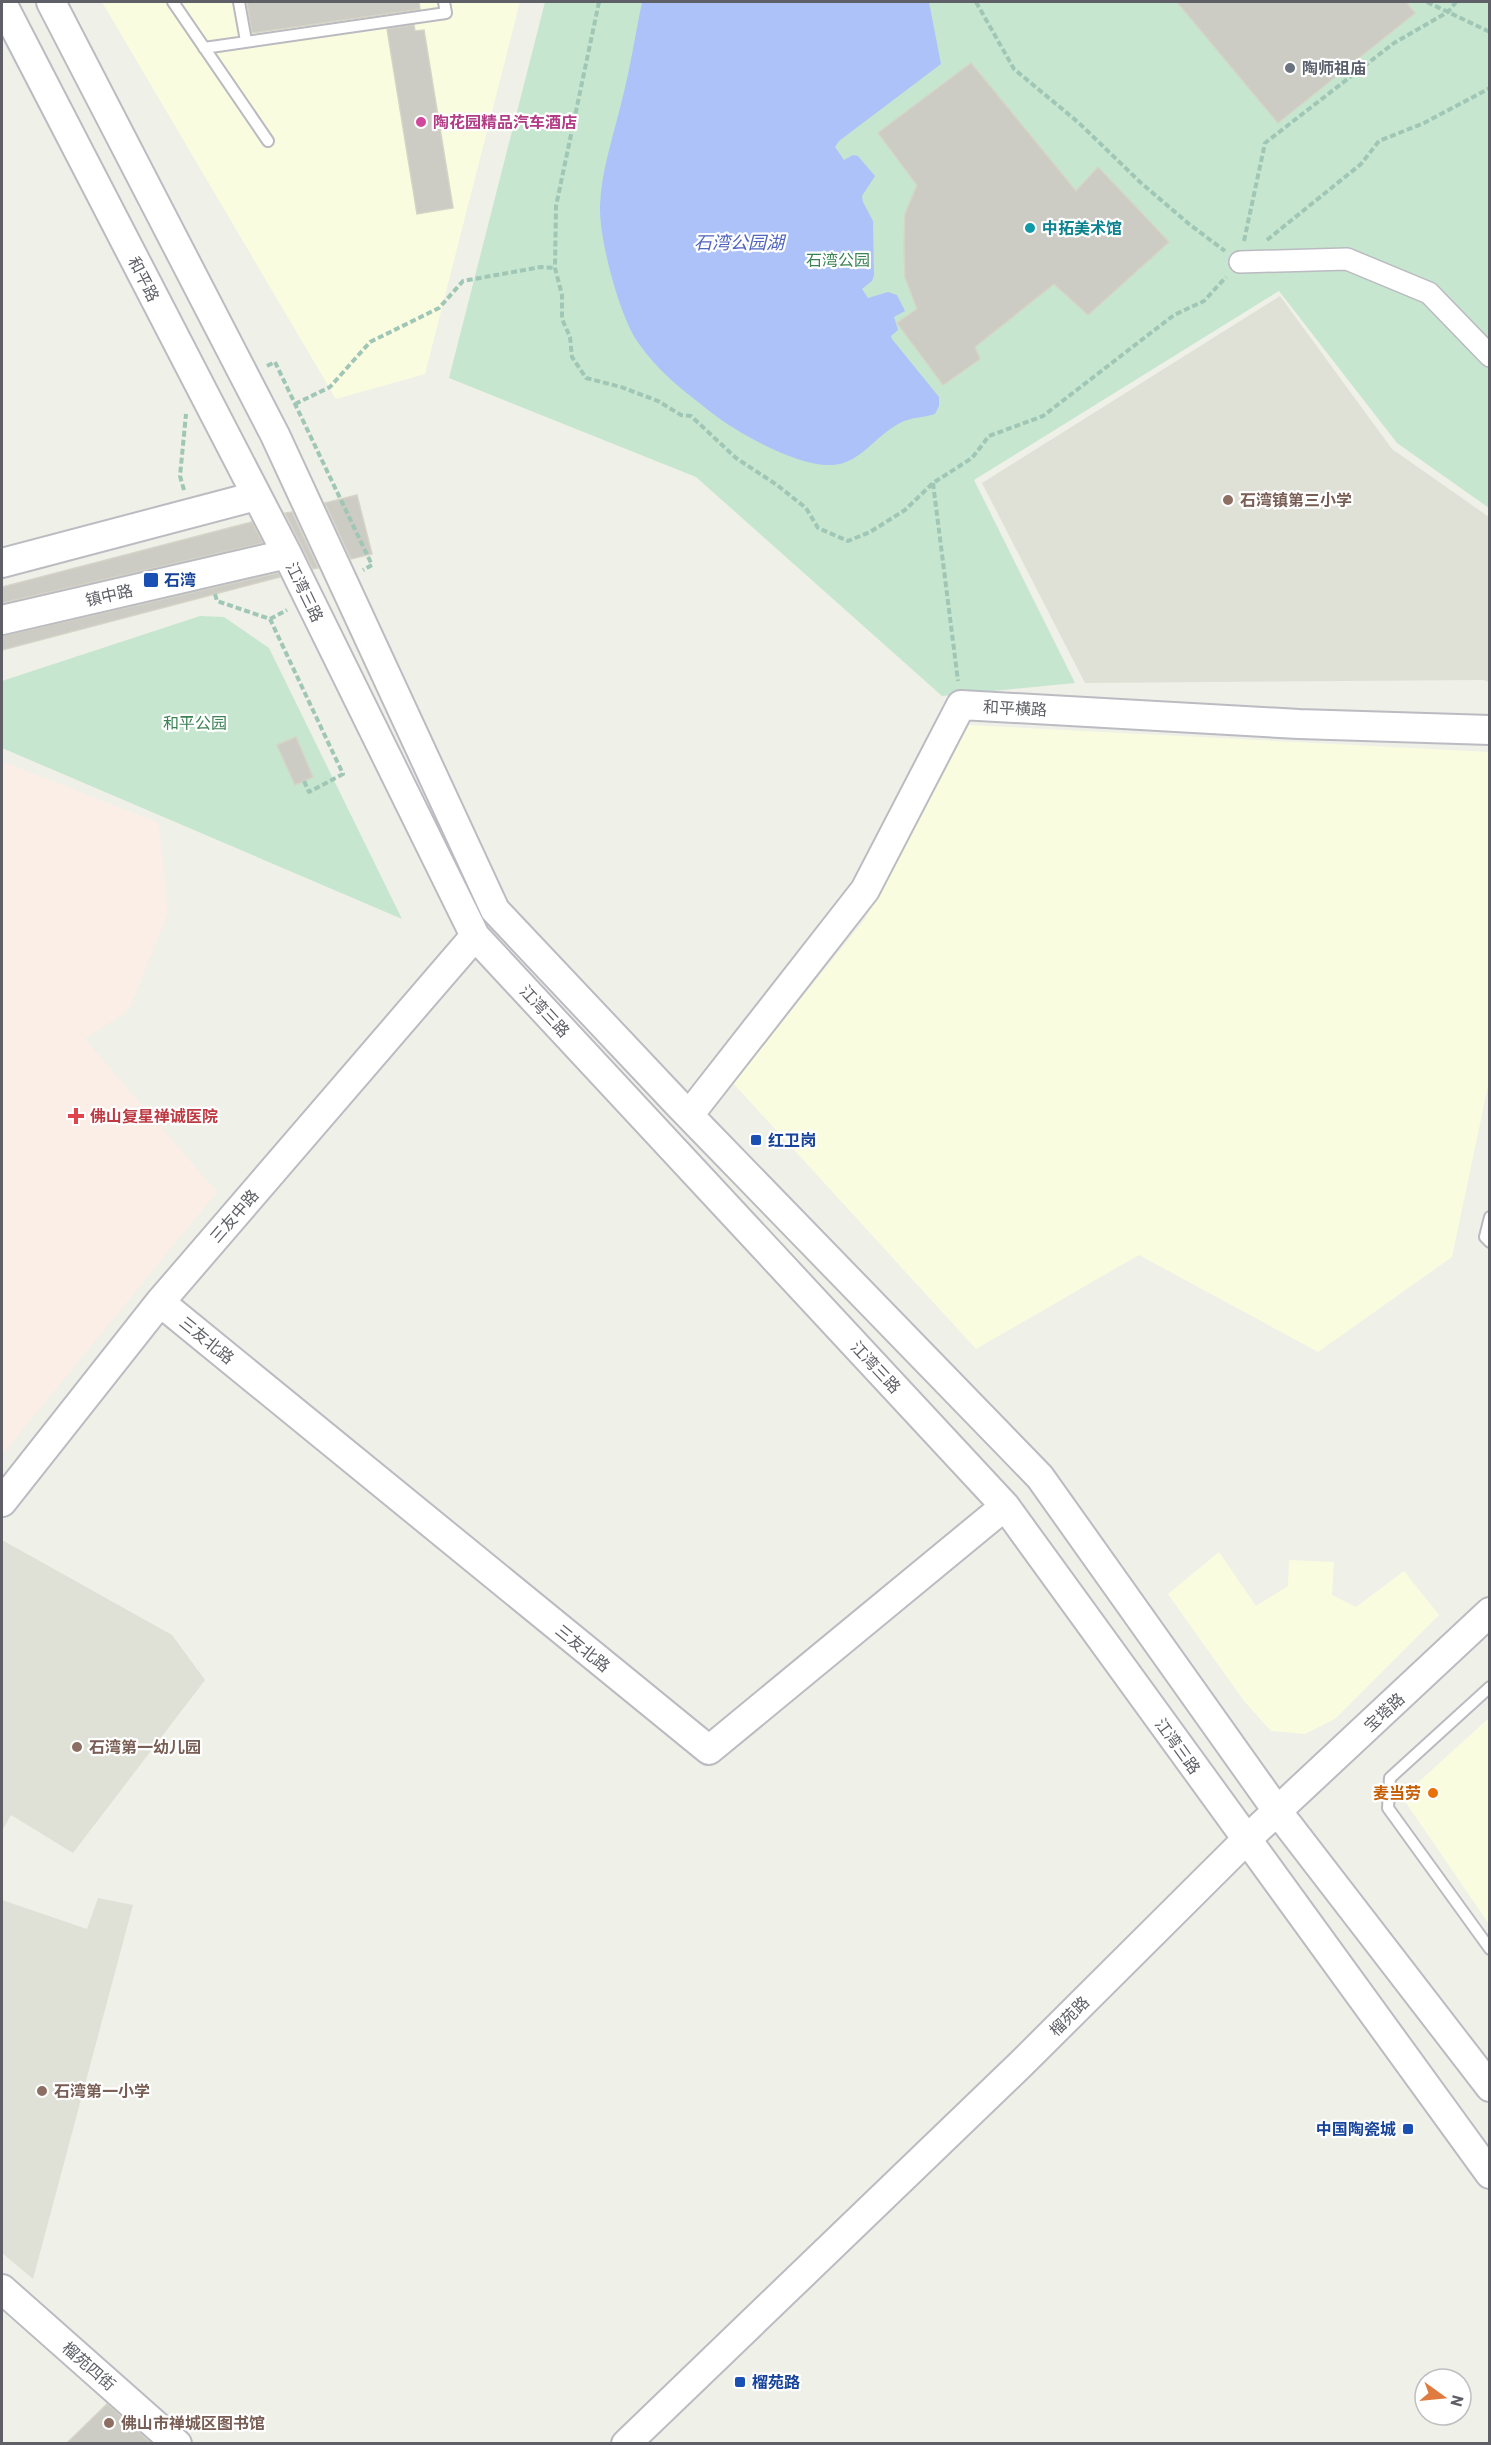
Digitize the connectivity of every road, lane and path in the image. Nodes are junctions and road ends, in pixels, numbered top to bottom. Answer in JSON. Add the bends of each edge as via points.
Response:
{"nodes":[{"id":1,"x":51,"y":2,"type":"edge"},
{"id":2,"x":173,"y":2,"type":"edge"},
{"id":3,"x":239,"y":2,"type":"edge"},
{"id":4,"x":444,"y":2,"type":"edge"},
{"id":5,"x":599,"y":2,"type":"edge"},
{"id":6,"x":976,"y":2,"type":"edge"},
{"id":7,"x":1427,"y":2,"type":"edge"},
{"id":8,"x":1456,"y":2,"type":"edge"},
{"id":9,"x":7,"y":7,"type":"edge"},
{"id":10,"x":1448,"y":12,"type":"junction"},
{"id":11,"x":1490,"y":32,"type":"edge"},
{"id":12,"x":246,"y":41,"type":"junction"},
{"id":13,"x":204,"y":48,"type":"junction"},
{"id":14,"x":1490,"y":88,"type":"edge"},
{"id":15,"x":268,"y":141,"type":"dead end"},
{"id":16,"x":1240,"y":262,"type":"junction"},
{"id":17,"x":555,"y":268,"type":"junction"},
{"id":18,"x":1490,"y":356,"type":"edge"},
{"id":19,"x":275,"y":362,"type":"dead end"},
{"id":20,"x":295,"y":404,"type":"junction"},
{"id":21,"x":186,"y":406,"type":"dead end"},
{"id":22,"x":180,"y":476,"type":"dead end"},
{"id":23,"x":933,"y":483,"type":"junction"},
{"id":24,"x":256,"y":496,"type":"junction"},
{"id":25,"x":315,"y":518,"type":"junction"},
{"id":26,"x":286,"y":554,"type":"junction"},
{"id":27,"x":2,"y":563,"type":"edge"},
{"id":28,"x":372,"y":565,"type":"dead end"},
{"id":29,"x":217,"y":601,"type":"dead end"},
{"id":30,"x":2,"y":620,"type":"edge"},
{"id":31,"x":961,"y":705,"type":"junction"},
{"id":32,"x":1490,"y":730,"type":"edge"},
{"id":33,"x":304,"y":781,"type":"dead end"},
{"id":34,"x":475,"y":936,"type":"junction"},
{"id":35,"x":689,"y":1115,"type":"junction"},
{"id":36,"x":1490,"y":1217,"type":"edge"},
{"id":37,"x":1490,"y":1242,"type":"edge"},
{"id":38,"x":160,"y":1302,"type":"junction"},
{"id":39,"x":2,"y":1502,"type":"edge"},
{"id":40,"x":1005,"y":1506,"type":"junction"},
{"id":41,"x":1490,"y":1612,"type":"edge"},
{"id":42,"x":1490,"y":1687,"type":"edge"},
{"id":43,"x":1278,"y":1812,"type":"junction"},
{"id":44,"x":1246,"y":1840,"type":"junction"},
{"id":45,"x":1490,"y":1949,"type":"edge"},
{"id":46,"x":1490,"y":2087,"type":"edge"},
{"id":47,"x":1490,"y":2174,"type":"edge"},
{"id":48,"x":2,"y":2289,"type":"edge"},
{"id":49,"x":177,"y":2444,"type":"edge"},
{"id":50,"x":626,"y":2444,"type":"edge"}],
"edges":[{"from":1,"to":25,"type":"main road"},
{"from":2,"to":13,"type":"lane"},
{"from":3,"to":12,"type":"lane"},
{"from":4,"to":12,"type":"lane","via":[[446,13]]},
{"from":5,"to":17,"type":"path","via":[[556,206]]},
{"from":6,"to":16,"type":"path","via":[[1014,69],[1189,224]]},
{"from":7,"to":10,"type":"path"},
{"from":8,"to":10,"type":"path"},
{"from":9,"to":24,"type":"main road","name":"和平路"},
{"from":10,"to":11,"type":"path"},
{"from":10,"to":16,"type":"path","via":[[1394,43],[1265,143]]},
{"from":12,"to":13,"type":"lane"},
{"from":13,"to":15,"type":"lane"},
{"from":14,"to":16,"type":"path","via":[[1379,141],[1361,164]]},
{"from":16,"to":18,"type":"street","via":[[1347,259],[1429,293]]},
{"from":16,"to":23,"type":"path","via":[[1204,301],[1174,315],[1043,416],[989,436],[972,458]]},
{"from":17,"to":20,"type":"path","via":[[463,281],[439,308],[370,342],[330,387]]},
{"from":17,"to":23,"type":"path","via":[[572,357],[586,378],[621,387],[691,416],[736,458],[806,508],[818,528],[848,541],[905,510]]},
{"from":19,"to":20,"type":"path"},
{"from":20,"to":28,"type":"path"},
{"from":21,"to":22,"type":"path"},
{"from":23,"to":31,"type":"path"},
{"from":24,"to":25,"type":"main road"},
{"from":24,"to":26,"type":"main road","name":"和平路"},
{"from":24,"to":27,"type":"main road"},
{"from":25,"to":26,"type":"main road"},
{"from":25,"to":35,"type":"main road","name":"江湾三路","via":[[495,910]]},
{"from":26,"to":30,"type":"main road","name":"镇中路"},
{"from":26,"to":34,"type":"main road","name":"江湾三路"},
{"from":29,"to":33,"type":"path","via":[[270,620],[343,774],[309,792]]},
{"from":31,"to":32,"type":"main road","name":"和平横路","via":[[1299,724]]},
{"from":31,"to":35,"type":"main road","name":"和平横路","via":[[865,890]]},
{"from":34,"to":38,"type":"main road","name":"三友中路"},
{"from":34,"to":40,"type":"main road","name":"江湾三路"},
{"from":35,"to":43,"type":"main road","name":"江湾三路","via":[[1040,1477]]},
{"from":36,"to":37,"type":"lane","via":[[1485,1237]]},
{"from":38,"to":39,"type":"main road","name":"三友中路"},
{"from":38,"to":40,"type":"main road","name":"三友北路","via":[[709,1750]]},
{"from":40,"to":44,"type":"main road","name":"江湾三路"},
{"from":41,"to":43,"type":"main road","name":"宝塔路"},
{"from":42,"to":45,"type":"lane","via":[[1390,1778],[1388,1808]]},
{"from":43,"to":44,"type":"main road","name":"榴苑路"},
{"from":43,"to":46,"type":"main road","name":"江湾三路"},
{"from":44,"to":47,"type":"main road","name":"江湾三路"},
{"from":44,"to":50,"type":"main road","name":"榴苑路","via":[[1014,2071]]},
{"from":48,"to":49,"type":"main road","name":"榴苑四街"}]}
